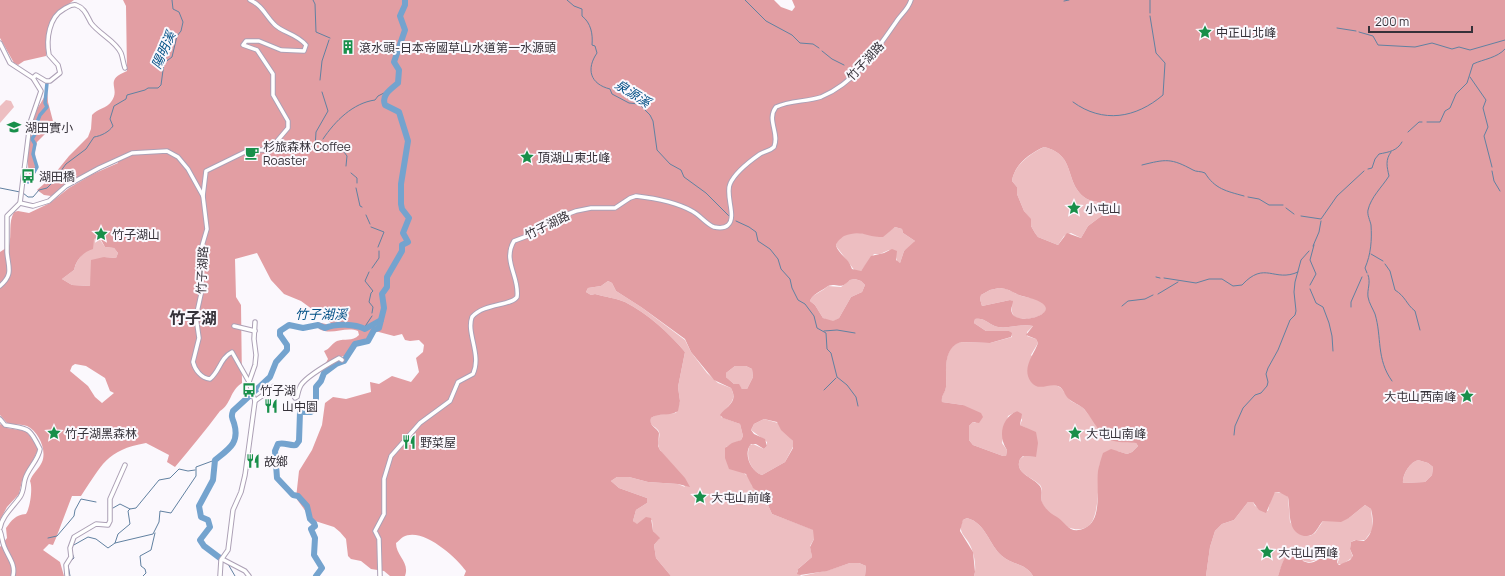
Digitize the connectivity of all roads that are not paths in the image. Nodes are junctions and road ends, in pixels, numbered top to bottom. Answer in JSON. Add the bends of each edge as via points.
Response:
{"nodes":[{"id":1,"x":250,"y":0,"type":"edge"},
{"id":2,"x":911,"y":0,"type":"edge"},
{"id":3,"x":0,"y":43,"type":"edge"},
{"id":4,"x":125,"y":68,"type":"dead end"},
{"id":5,"x":33,"y":78,"type":"junction"},
{"id":6,"x":203,"y":196,"type":"junction"},
{"id":7,"x":20,"y":203,"type":"junction"},
{"id":8,"x":0,"y":286,"type":"edge"},
{"id":9,"x":255,"y":322,"type":"dead end"},
{"id":10,"x":234,"y":326,"type":"dead end"},
{"id":11,"x":255,"y":331,"type":"junction"},
{"id":12,"x":342,"y":360,"type":"dead end"},
{"id":13,"x":249,"y":382,"type":"junction"},
{"id":14,"x":255,"y":401,"type":"junction"},
{"id":15,"x":0,"y":419,"type":"edge"},
{"id":16,"x":125,"y":465,"type":"dead end"},
{"id":17,"x":0,"y":530,"type":"edge"},
{"id":18,"x":222,"y":559,"type":"junction"},
{"id":19,"x":12,"y":576,"type":"edge"},
{"id":20,"x":67,"y":576,"type":"edge"},
{"id":21,"x":220,"y":576,"type":"edge"},
{"id":22,"x":249,"y":576,"type":"edge"},
{"id":23,"x":380,"y":576,"type":"edge"}],
"edges":[{"from":1,"to":6,"type":"street","via":[[263,8],[275,26],[298,37],[306,45],[304,51],[281,50],[259,42],[246,41],[243,45],[257,50],[273,74],[273,95],[288,120],[288,128],[272,147],[266,150],[249,150],[206,171]]},
{"from":2,"to":23,"type":"street","name":"竹子湖路","via":[[887,38],[850,79],[820,97],[776,107],[772,121],[777,138],[774,147],[749,162],[730,185],[728,194],[732,216],[728,225],[712,226],[679,205],[636,196],[615,208],[576,211],[514,241],[510,250],[510,264],[517,297],[514,301],[487,307],[472,316],[476,354],[474,372],[458,382],[450,400],[420,423],[394,451],[387,467],[384,514],[375,531],[378,539]]},
{"from":3,"to":5,"type":"street","via":[[10,63]]},
{"from":4,"to":5,"type":"street","via":[[121,54],[114,44],[91,22],[86,12],[77,5],[71,5],[53,18],[50,29],[49,55],[58,65],[60,73],[50,81],[36,75]]},
{"from":5,"to":7,"type":"street","via":[[41,94],[30,123]]},
{"from":6,"to":7,"type":"street","name":"竹子湖路","via":[[188,169],[178,157],[166,151],[132,153],[66,186],[49,201],[33,206]]},
{"from":6,"to":13,"type":"street","name":"竹子湖路","via":[[207,229],[200,253],[201,294],[196,317],[199,338],[193,362],[199,373],[210,379],[218,370],[222,359],[232,352]]},
{"from":7,"to":8,"type":"street","via":[[7,216],[7,255],[10,270],[6,282]]},
{"from":9,"to":11,"type":"street"},
{"from":10,"to":11,"type":"street"},
{"from":11,"to":13,"type":"street","via":[[255,365]]},
{"from":12,"to":14,"type":"street","via":[[339,358],[333,361],[304,381],[295,398],[292,390],[277,385]]},
{"from":13,"to":14,"type":"street","name":"竹子湖路"},
{"from":14,"to":18,"type":"street","name":"竹子湖路","via":[[245,475],[232,514],[228,550]]},
{"from":15,"to":17,"type":"street","via":[[5,425],[29,430],[40,449],[24,480],[21,496],[7,513]]},
{"from":16,"to":20,"type":"street","via":[[110,499],[110,521],[108,524],[96,524],[74,537],[70,548],[71,557],[66,565]]},
{"from":17,"to":19,"type":"street","via":[[3,545],[12,562]]},
{"from":18,"to":21,"type":"street","name":"竹子湖路"},
{"from":18,"to":22,"type":"street","via":[[245,571]]}]}
